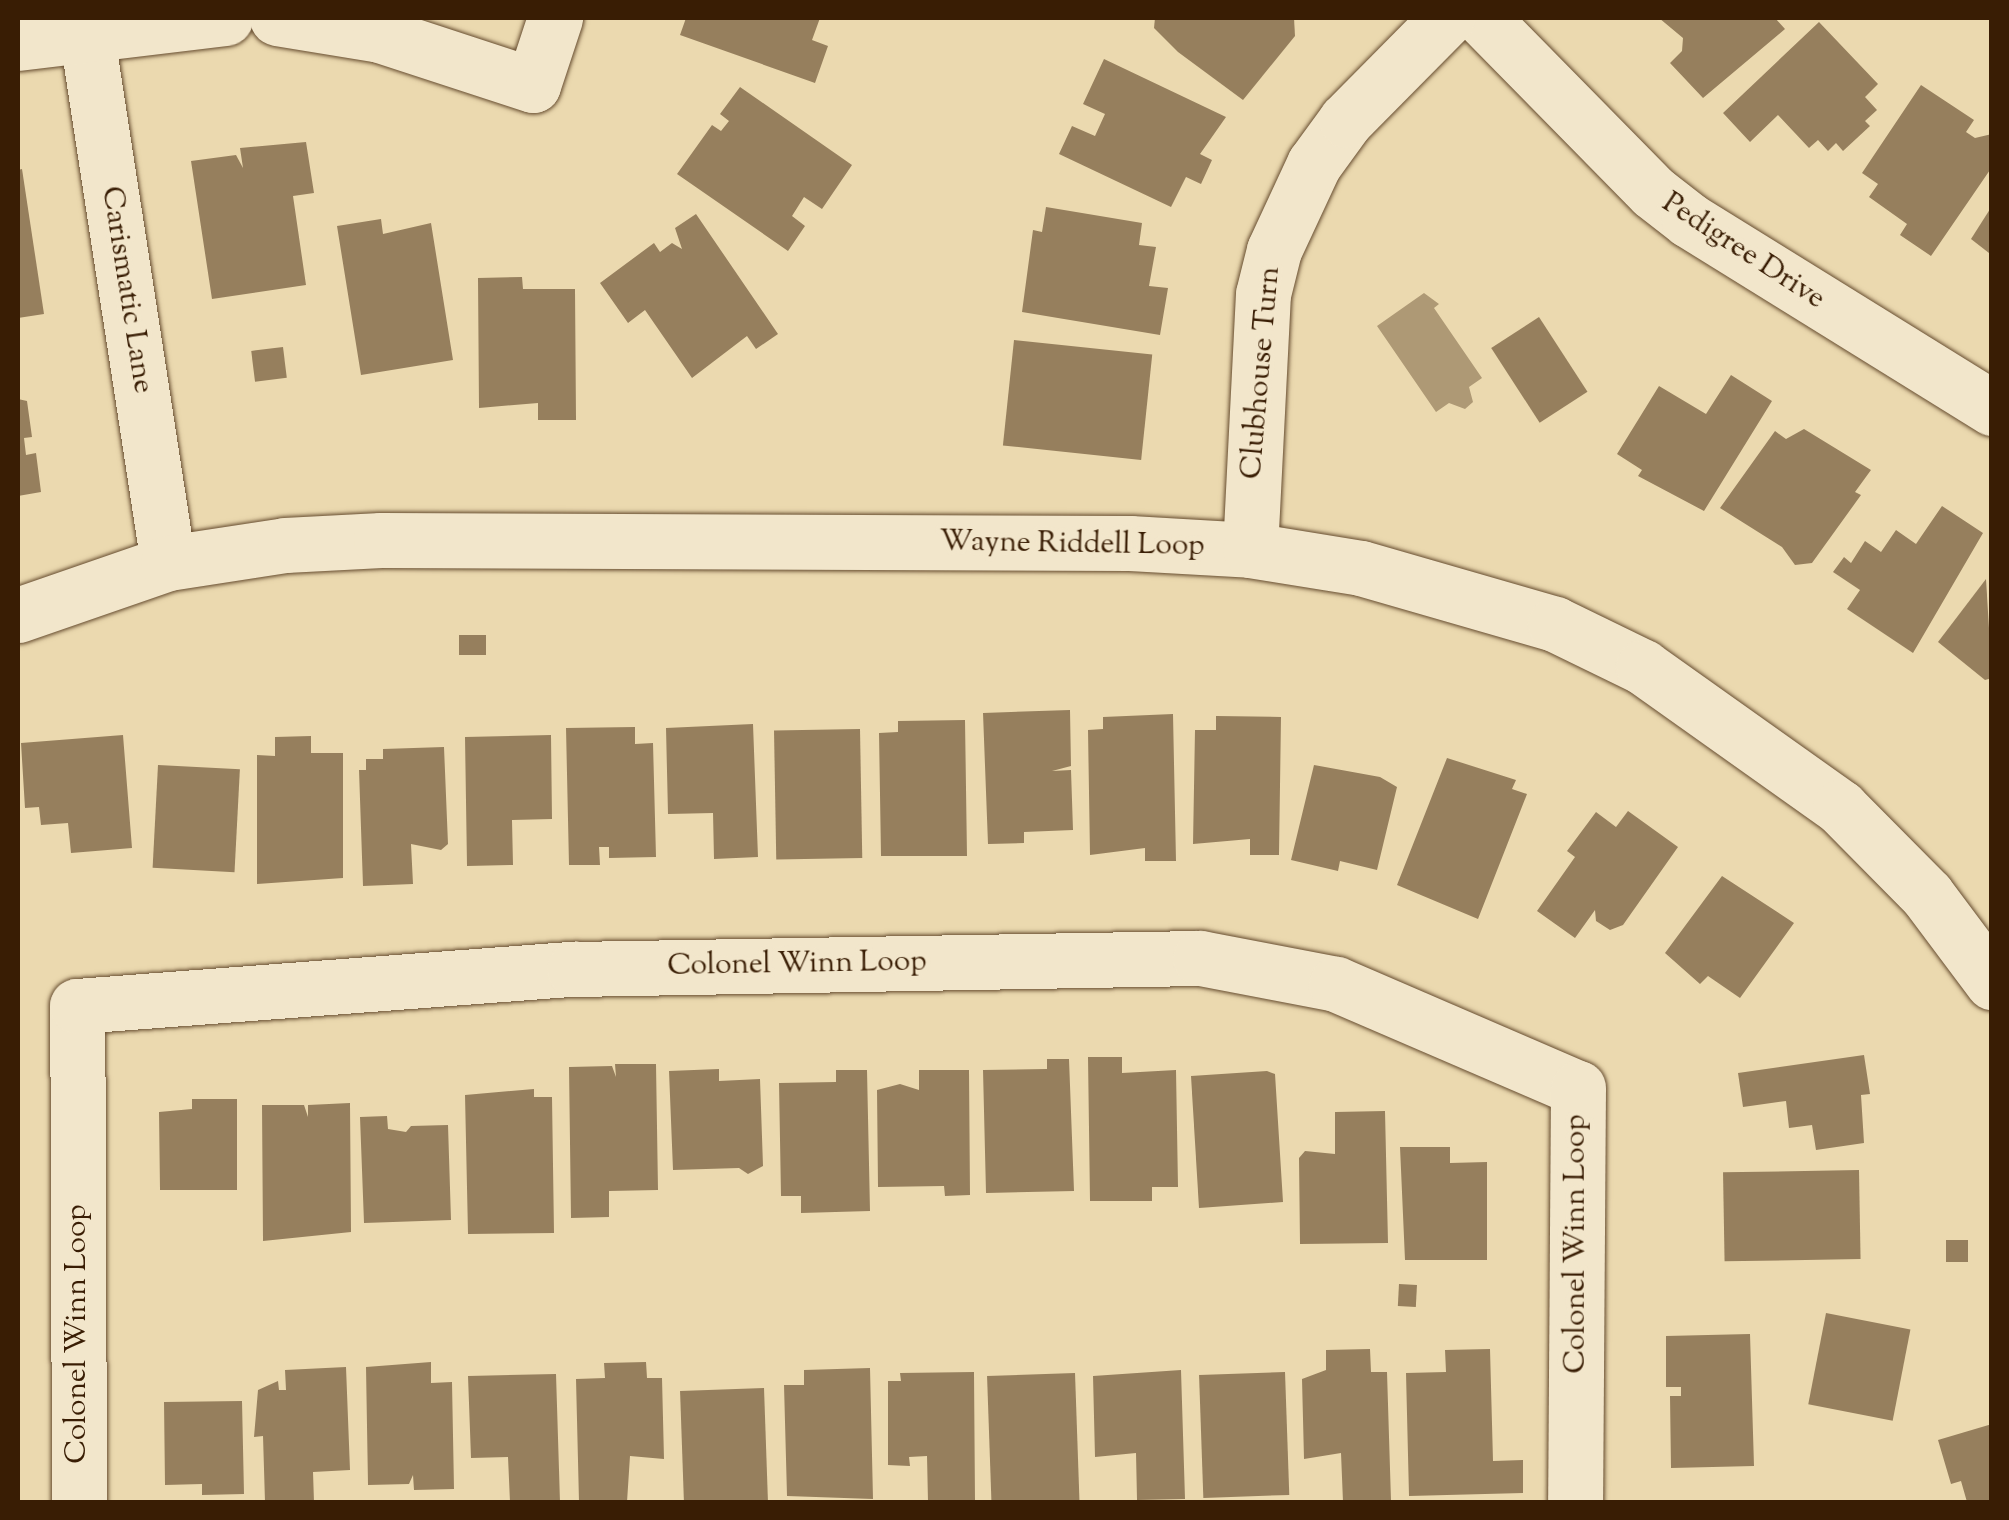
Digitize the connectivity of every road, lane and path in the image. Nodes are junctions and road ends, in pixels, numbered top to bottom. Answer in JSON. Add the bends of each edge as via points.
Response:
{"nodes":[{"id":1,"x":225,"y":18,"type":"edge"},
{"id":2,"x":277,"y":18,"type":"edge"},
{"id":3,"x":555,"y":18,"type":"edge"},
{"id":4,"x":1447,"y":18,"type":"edge"},
{"id":5,"x":1482,"y":18,"type":"edge"},
{"id":6,"x":86,"y":27,"type":"edge"},
{"id":7,"x":18,"y":44,"type":"edge"},
{"id":8,"x":1992,"y":408,"type":"edge"},
{"id":9,"x":1250,"y":550,"type":"junction"},
{"id":10,"x":168,"y":562,"type":"junction"},
{"id":11,"x":18,"y":615,"type":"edge"},
{"id":12,"x":1992,"y":982,"type":"edge"},
{"id":13,"x":80,"y":1502,"type":"edge"},
{"id":14,"x":1576,"y":1502,"type":"edge"}],
"edges":[{"from":1,"to":6,"type":"street"},
{"from":2,"to":3,"type":"street","via":[[380,35],[533,85]]},
{"from":4,"to":9,"type":"street","name":"Clubhouse Turn","via":[[1346,120],[1314,164],[1274,250],[1260,325]]},
{"from":5,"to":8,"type":"street","name":"Pedigree Drive","via":[[1653,192],[1689,220]]},
{"from":6,"to":7,"type":"street"},
{"from":6,"to":10,"type":"street","name":"Carismatic Lane"},
{"from":9,"to":10,"type":"street","name":"Wayne Riddell Loop","via":[[1130,543],[381,540]]},
{"from":9,"to":12,"type":"street","name":"Wayne Riddell Loop","via":[[1458,594],[1554,624],[1643,667],[1840,807],[1927,895]]},
{"from":10,"to":11,"type":"street","name":"Wayne Riddell Loop"},
{"from":13,"to":14,"type":"street","name":"Colonel Winn Loop","via":[[76,1006],[574,969],[1200,958],[1336,984],[1578,1088]]}]}
